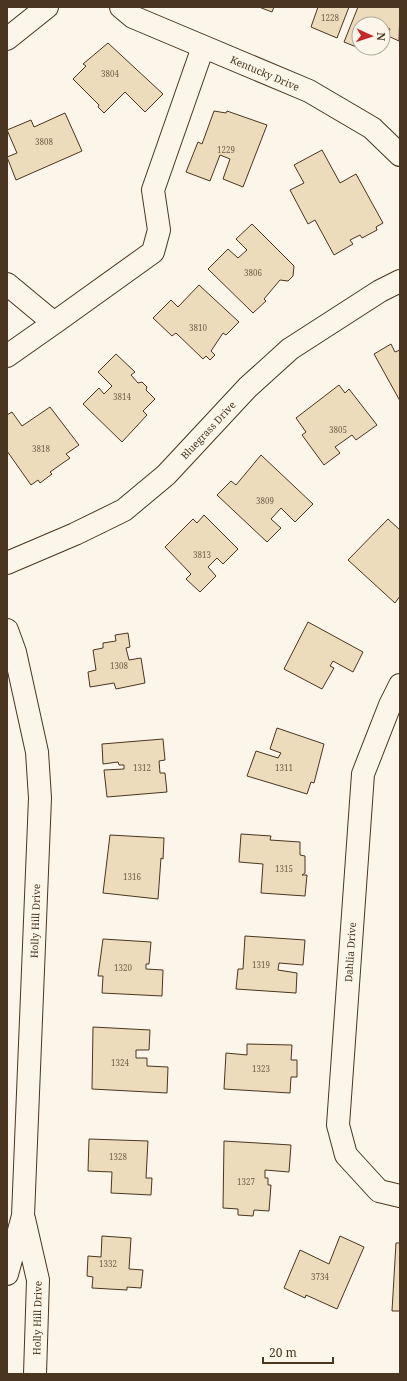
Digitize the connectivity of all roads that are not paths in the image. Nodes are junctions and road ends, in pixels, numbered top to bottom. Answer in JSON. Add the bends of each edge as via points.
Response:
{"nodes":[{"id":1,"x":47,"y":7,"type":"edge"},
{"id":2,"x":121,"y":7,"type":"edge"},
{"id":3,"x":7,"y":39,"type":"edge"},
{"id":4,"x":203,"y":47,"type":"junction"},
{"id":5,"x":400,"y":155,"type":"edge"},
{"id":6,"x":400,"y":281,"type":"edge"},
{"id":7,"x":7,"y":284,"type":"edge"},
{"id":8,"x":54,"y":323,"type":"junction"},
{"id":9,"x":7,"y":356,"type":"edge"},
{"id":10,"x":7,"y":563,"type":"edge"},
{"id":11,"x":7,"y":630,"type":"edge"},
{"id":12,"x":400,"y":685,"type":"edge"},
{"id":13,"x":400,"y":1196,"type":"edge"},
{"id":14,"x":23,"y":1216,"type":"junction"},
{"id":15,"x":7,"y":1274,"type":"edge"},
{"id":16,"x":35,"y":1374,"type":"edge"}],
"edges":[{"from":1,"to":3,"type":"street"},
{"from":2,"to":4,"type":"street","name":"Kentucky Drive","via":[[133,18]]},
{"from":4,"to":5,"type":"street","name":"Kentucky Drive","via":[[309,92],[372,128]]},
{"from":4,"to":8,"type":"street","via":[[153,190],[159,230],[153,252]]},
{"from":6,"to":10,"type":"street","name":"Bluegrass Drive","via":[[380,291],[290,349],[248,388],[166,475],[124,510]]},
{"from":7,"to":8,"type":"street"},
{"from":8,"to":9,"type":"street"},
{"from":11,"to":14,"type":"street","name":"Holly Hill Drive","via":[[15,652],[37,752],[40,798]]},
{"from":12,"to":13,"type":"street","name":"Dahlia Drive","via":[[363,774],[338,1125],[346,1155],[379,1191]]},
{"from":14,"to":15,"type":"street","name":"Holly Hill Drive"},
{"from":14,"to":16,"type":"street","name":"Holly Hill Drive","via":[[38,1280]]}]}
